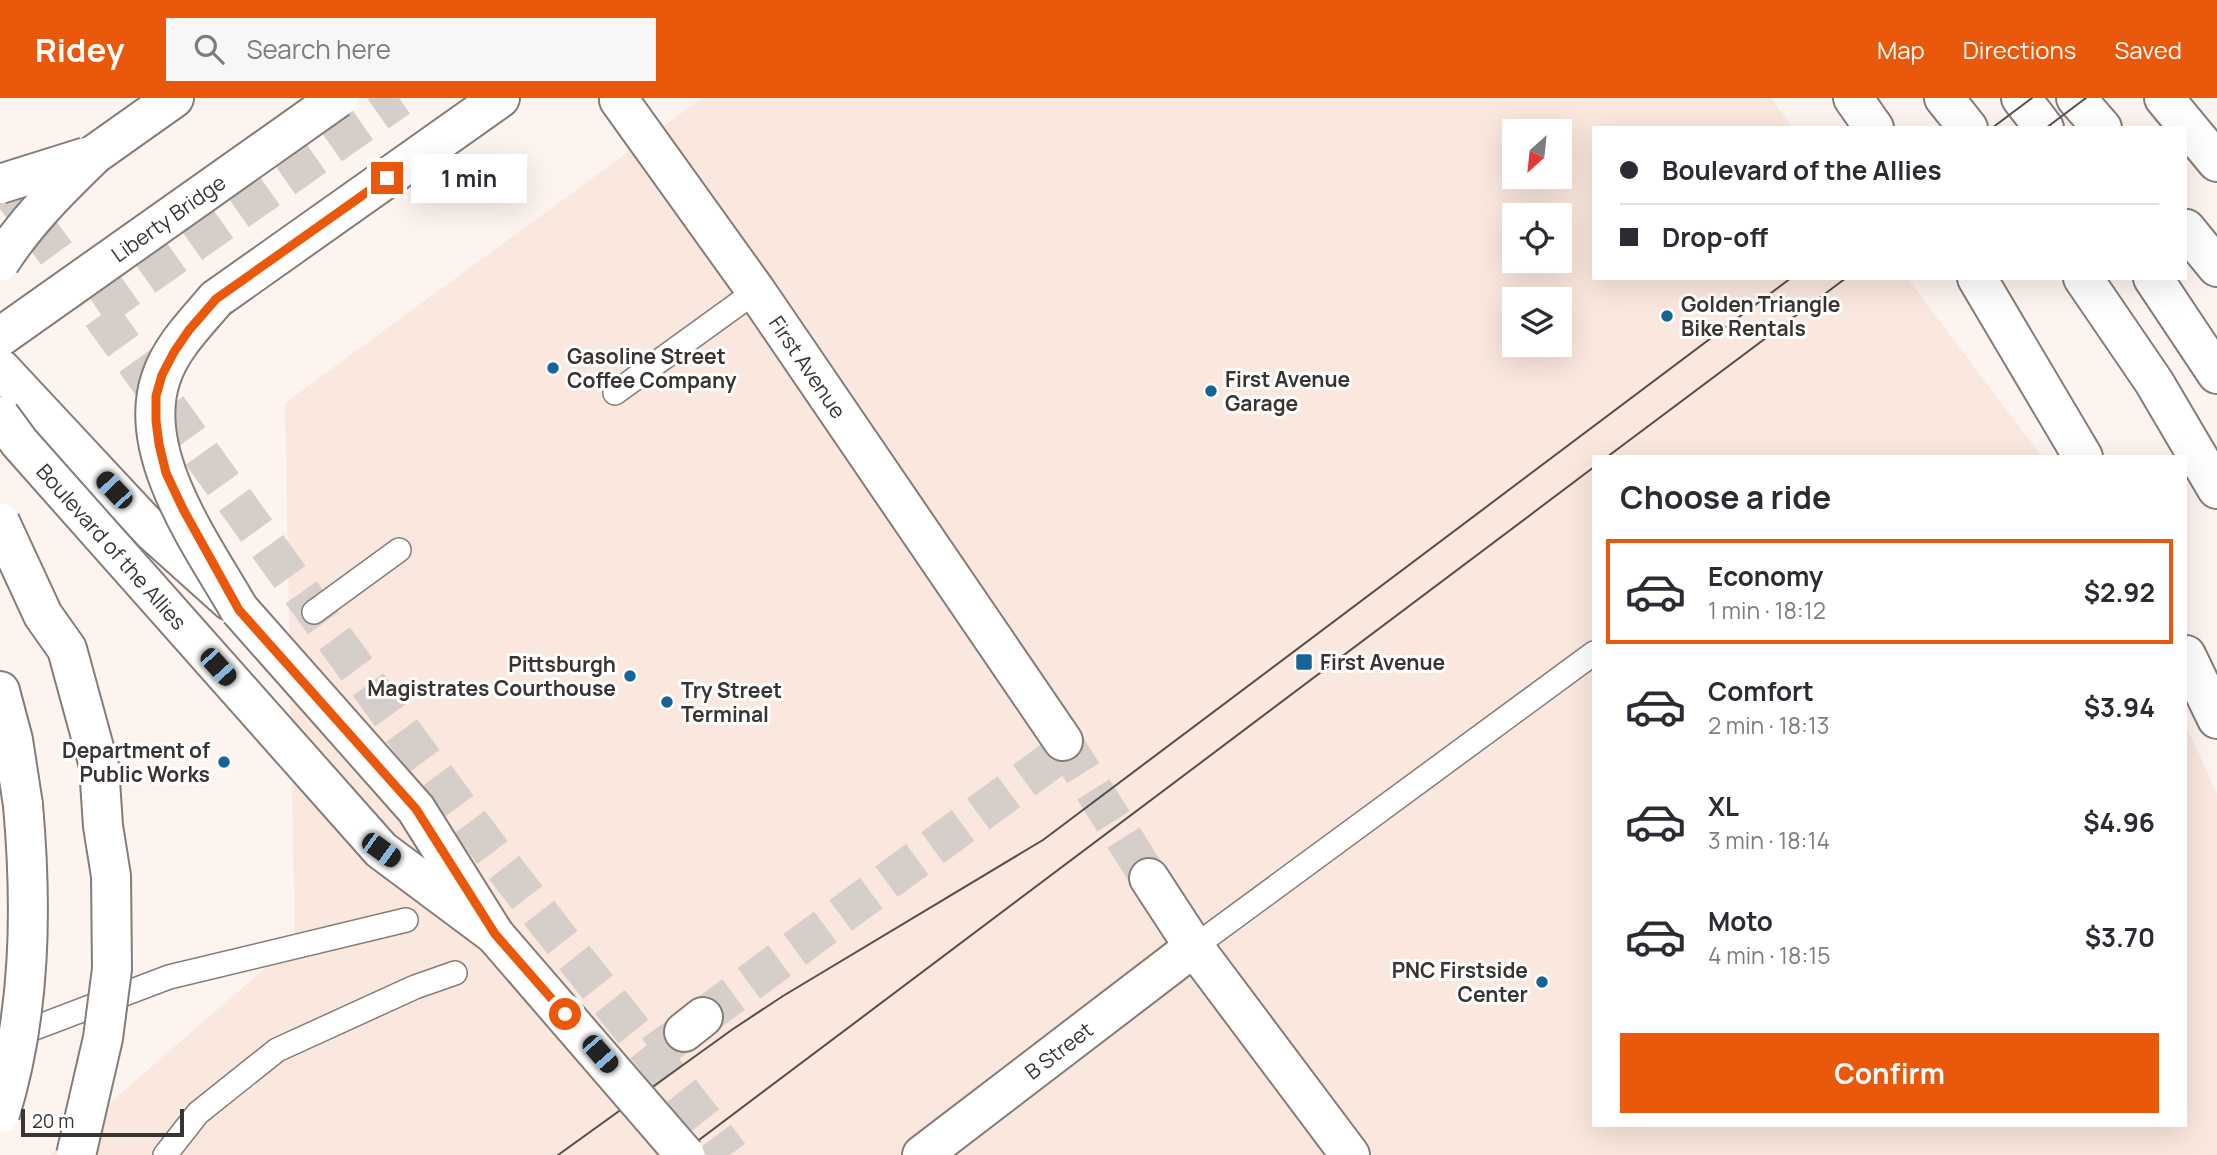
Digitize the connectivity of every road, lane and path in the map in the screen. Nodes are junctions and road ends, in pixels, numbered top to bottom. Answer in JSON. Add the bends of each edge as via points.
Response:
{"nodes":[{"id":1,"x":174,"y":98,"type":"edge"},
{"id":2,"x":338,"y":98,"type":"edge"},
{"id":3,"x":500,"y":98,"type":"edge"},
{"id":4,"x":1853,"y":98,"type":"edge"},
{"id":5,"x":1944,"y":98,"type":"edge"},
{"id":6,"x":2021,"y":98,"type":"edge"},
{"id":7,"x":2076,"y":98,"type":"edge"},
{"id":8,"x":2164,"y":98,"type":"edge"},
{"id":9,"x":620,"y":100,"type":"edge"},
{"id":10,"x":1873,"y":126,"type":"edge"},
{"id":11,"x":1966,"y":126,"type":"edge"},
{"id":12,"x":2042,"y":126,"type":"edge"},
{"id":13,"x":2100,"y":126,"type":"edge"},
{"id":14,"x":94,"y":154,"type":"junction"},
{"id":15,"x":2217,"y":162,"type":"edge"},
{"id":16,"x":0,"y":184,"type":"edge"},
{"id":17,"x":2187,"y":230,"type":"edge"},
{"id":18,"x":0,"y":262,"type":"edge"},
{"id":19,"x":2217,"y":267,"type":"edge"},
{"id":20,"x":1978,"y":280,"type":"edge"},
{"id":21,"x":2084,"y":280,"type":"edge"},
{"id":22,"x":2154,"y":280,"type":"edge"},
{"id":23,"x":755,"y":291,"type":"junction"},
{"id":24,"x":0,"y":337,"type":"edge"},
{"id":25,"x":0,"y":368,"type":"edge"},
{"id":26,"x":2217,"y":374,"type":"edge"},
{"id":27,"x":615,"y":393,"type":"dead end"},
{"id":28,"x":0,"y":416,"type":"edge"},
{"id":29,"x":2082,"y":455,"type":"edge"},
{"id":30,"x":2217,"y":489,"type":"edge"},
{"id":31,"x":0,"y":522,"type":"edge"},
{"id":32,"x":399,"y":550,"type":"dead end"},
{"id":33,"x":239,"y":610,"type":"junction"},
{"id":34,"x":314,"y":612,"type":"dead end"},
{"id":35,"x":1592,"y":654,"type":"edge"},
{"id":36,"x":2187,"y":657,"type":"edge"},
{"id":37,"x":0,"y":691,"type":"edge"},
{"id":38,"x":2217,"y":719,"type":"edge"},
{"id":39,"x":1063,"y":741,"type":"tunnel mouth"},
{"id":40,"x":1149,"y":878,"type":"tunnel mouth"},
{"id":41,"x":406,"y":920,"type":"dead end"},
{"id":42,"x":495,"y":934,"type":"junction"},
{"id":43,"x":1194,"y":947,"type":"junction"},
{"id":44,"x":454,"y":973,"type":"dead end"},
{"id":45,"x":0,"y":1041,"type":"edge"},
{"id":46,"x":0,"y":1114,"type":"edge"},
{"id":47,"x":76,"y":1155,"type":"edge"},
{"id":48,"x":165,"y":1155,"type":"edge"},
{"id":49,"x":685,"y":1155,"type":"edge"},
{"id":50,"x":922,"y":1155,"type":"edge"},
{"id":51,"x":1350,"y":1155,"type":"edge"}],
"edges":[{"from":1,"to":14,"type":"main road"},
{"from":2,"to":24,"type":"main road","name":"Liberty Bridge","bridge":true},
{"from":3,"to":33,"type":"main road","bridge":true,"via":[[216,299],[168,363],[156,396],[166,473]]},
{"from":4,"to":10,"type":"main road"},
{"from":5,"to":11,"type":"main road"},
{"from":6,"to":12,"type":"main road"},
{"from":7,"to":13,"type":"main road"},
{"from":8,"to":15,"type":"main road"},
{"from":9,"to":23,"type":"main road","name":"First Avenue"},
{"from":14,"to":16,"type":"main road","bridge":true},
{"from":14,"to":18,"type":"main road","bridge":true,"via":[[39,208]]},
{"from":17,"to":19,"type":"main road"},
{"from":20,"to":29,"type":"main road"},
{"from":21,"to":30,"type":"main road","via":[[2154,382]]},
{"from":22,"to":26,"type":"main road"},
{"from":23,"to":27,"type":"lane"},
{"from":23,"to":39,"type":"main road","name":"First Avenue"},
{"from":25,"to":33,"type":"main road","name":"Boulevard of the Allies","via":[[152,531]]},
{"from":28,"to":42,"type":"main road","name":"Boulevard of the Allies","bridge":true,"via":[[381,850]]},
{"from":31,"to":47,"type":"main road","bridge":true,"via":[[43,615],[67,649],[99,765],[111,876],[112,969],[103,1038]]},
{"from":32,"to":34,"type":"lane"},
{"from":33,"to":42,"type":"main road","name":"Boulevard of the Allies","bridge":true,"via":[[416,809]]},
{"from":35,"to":43,"type":"lane"},
{"from":36,"to":38,"type":"main road"},
{"from":37,"to":46,"type":"main road","bridge":true,"via":[[23,805],[29,917],[18,1033]]},
{"from":40,"to":43,"type":"main road"},
{"from":41,"to":45,"type":"lane","via":[[169,977]]},
{"from":42,"to":49,"type":"main road","name":"Boulevard of the Allies","bridge":true},
{"from":43,"to":50,"type":"main road","name":"B Street"},
{"from":43,"to":51,"type":"main road"},
{"from":44,"to":48,"type":"lane","via":[[277,1050],[198,1113]]}]}
